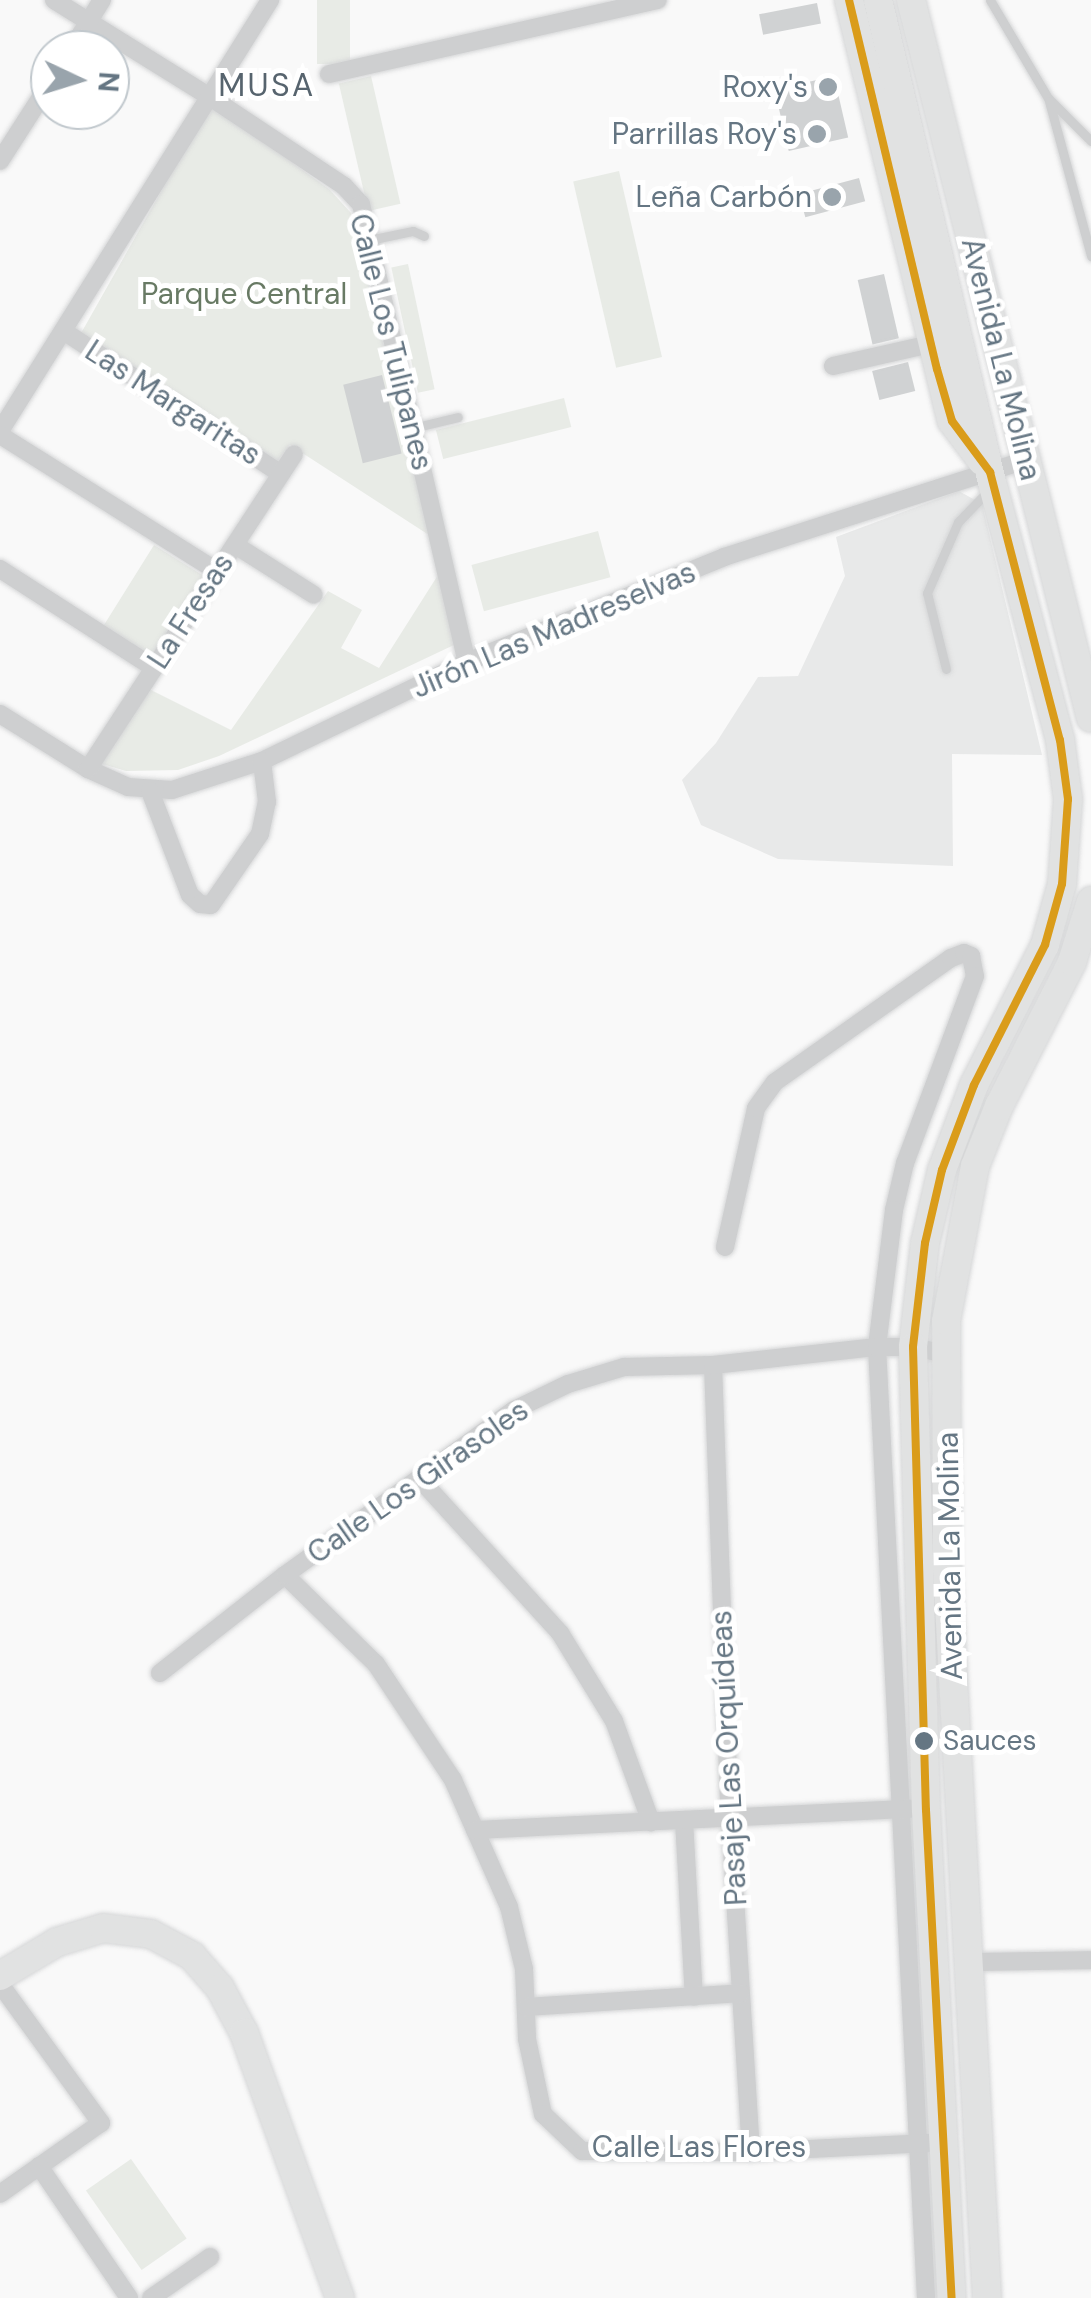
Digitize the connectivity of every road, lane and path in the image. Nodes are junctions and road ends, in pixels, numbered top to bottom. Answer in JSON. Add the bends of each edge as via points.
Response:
{"nodes":[{"id":1,"x":54,"y":0,"type":"edge"},
{"id":2,"x":102,"y":0,"type":"edge"},
{"id":3,"x":270,"y":0,"type":"edge"},
{"id":4,"x":658,"y":0,"type":"edge"},
{"id":5,"x":849,"y":0,"type":"edge"},
{"id":6,"x":878,"y":0,"type":"edge"},
{"id":7,"x":911,"y":0,"type":"edge"},
{"id":8,"x":990,"y":0,"type":"edge"},
{"id":9,"x":88,"y":22,"type":"junction"},
{"id":10,"x":83,"y":30,"type":"edge"},
{"id":11,"x":329,"y":74,"type":"dead end"},
{"id":12,"x":210,"y":97,"type":"junction"},
{"id":13,"x":1048,"y":98,"type":"junction"},
{"id":14,"x":30,"y":115,"type":"edge"},
{"id":15,"x":1091,"y":141,"type":"edge"},
{"id":16,"x":0,"y":162,"type":"edge"},
{"id":17,"x":424,"y":236,"type":"dead end"},
{"id":18,"x":370,"y":240,"type":"junction"},
{"id":19,"x":1091,"y":256,"type":"edge"},
{"id":20,"x":65,"y":332,"type":"junction"},
{"id":21,"x":931,"y":344,"type":"junction"},
{"id":22,"x":834,"y":366,"type":"dead end"},
{"id":23,"x":458,"y":417,"type":"dead end"},
{"id":24,"x":412,"y":428,"type":"junction"},
{"id":25,"x":0,"y":433,"type":"edge"},
{"id":26,"x":294,"y":454,"type":"dead end"},
{"id":27,"x":1026,"y":460,"type":"junction"},
{"id":28,"x":281,"y":474,"type":"junction"},
{"id":29,"x":992,"y":479,"type":"junction"},
{"id":30,"x":235,"y":545,"type":"junction"},
{"id":31,"x":0,"y":569,"type":"edge"},
{"id":32,"x":218,"y":571,"type":"junction"},
{"id":33,"x":314,"y":594,"type":"dead end"},
{"id":34,"x":466,"y":662,"type":"junction"},
{"id":35,"x":154,"y":668,"type":"junction"},
{"id":36,"x":946,"y":669,"type":"dead end"},
{"id":37,"x":0,"y":714,"type":"edge"},
{"id":38,"x":1091,"y":718,"type":"edge"},
{"id":39,"x":262,"y":762,"type":"junction"},
{"id":40,"x":88,"y":769,"type":"junction"},
{"id":41,"x":150,"y":791,"type":"junction"},
{"id":42,"x":1091,"y":901,"type":"edge"},
{"id":43,"x":725,"y":1247,"type":"dead end"},
{"id":44,"x":912,"y":1347,"type":"junction"},
{"id":45,"x":877,"y":1348,"type":"junction"},
{"id":46,"x":946,"y":1354,"type":"junction"},
{"id":47,"x":713,"y":1364,"type":"junction"},
{"id":48,"x":419,"y":1478,"type":"junction"},
{"id":49,"x":285,"y":1575,"type":"junction"},
{"id":50,"x":160,"y":1673,"type":"dead end"},
{"id":51,"x":913,"y":1809,"type":"junction"},
{"id":52,"x":730,"y":1818,"type":"junction"},
{"id":53,"x":684,"y":1820,"type":"junction"},
{"id":54,"x":651,"y":1822,"type":"junction"},
{"id":55,"x":475,"y":1830,"type":"junction"},
{"id":56,"x":1091,"y":1960,"type":"edge"},
{"id":57,"x":968,"y":1962,"type":"junction"},
{"id":58,"x":0,"y":1976,"type":"edge"},
{"id":59,"x":0,"y":1984,"type":"edge"},
{"id":60,"x":741,"y":1993,"type":"junction"},
{"id":61,"x":694,"y":1996,"type":"junction"},
{"id":62,"x":528,"y":2007,"type":"junction"},
{"id":63,"x":931,"y":2143,"type":"junction"},
{"id":64,"x":750,"y":2152,"type":"junction"},
{"id":65,"x":39,"y":2166,"type":"junction"},
{"id":66,"x":0,"y":2194,"type":"edge"},
{"id":67,"x":210,"y":2257,"type":"dead end"},
{"id":68,"x":128,"y":2298,"type":"edge"},
{"id":69,"x":151,"y":2298,"type":"edge"},
{"id":70,"x":340,"y":2298,"type":"edge"},
{"id":71,"x":926,"y":2298,"type":"edge"},
{"id":72,"x":952,"y":2298,"type":"edge"},
{"id":73,"x":987,"y":2298,"type":"edge"}],
"edges":[{"from":1,"to":9,"type":"street","name":"Calle Los Tulipanes"},
{"from":2,"to":9,"type":"street"},
{"from":3,"to":12,"type":"street"},
{"from":4,"to":11,"type":"street"},
{"from":5,"to":21,"type":"main road","name":"Avenida La Molina"},
{"from":6,"to":29,"type":"main road","name":"Avenida La Molina"},
{"from":7,"to":27,"type":"main road","name":"Avenida La Molina"},
{"from":8,"to":13,"type":"lane"},
{"from":9,"to":10,"type":"street"},
{"from":9,"to":12,"type":"street","name":"Calle Los Tulipanes"},
{"from":12,"to":18,"type":"street","name":"Calle Los Tulipanes","via":[[344,186],[361,204]]},
{"from":12,"to":20,"type":"street"},
{"from":13,"to":15,"type":"lane"},
{"from":13,"to":19,"type":"lane"},
{"from":14,"to":16,"type":"street"},
{"from":17,"to":18,"type":"lane","via":[[413,231]]},
{"from":18,"to":24,"type":"street","name":"Calle Los Tulipanes"},
{"from":20,"to":25,"type":"street"},
{"from":20,"to":28,"type":"street","name":"Las Margaritas"},
{"from":21,"to":22,"type":"street"},
{"from":21,"to":29,"type":"main road","name":"Avenida La Molina","via":[[952,421]]},
{"from":23,"to":24,"type":"lane"},
{"from":24,"to":34,"type":"street","name":"Calle Los Tulipanes"},
{"from":25,"to":32,"type":"street"},
{"from":26,"to":28,"type":"street","name":"La Fresas"},
{"from":27,"to":29,"type":"street","name":"Jirón Las Madreselvas"},
{"from":27,"to":38,"type":"main road","name":"Avenida La Molina"},
{"from":28,"to":30,"type":"street","name":"La Fresas"},
{"from":29,"to":34,"type":"street","name":"Jirón Las Madreselvas","via":[[724,558]]},
{"from":29,"to":36,"type":"lane","via":[[958,522],[932,574],[928,593]]},
{"from":29,"to":44,"type":"main road","name":"Avenida La Molina","via":[[1060,740],[1066,856],[1045,945],[974,1086],[942,1170]]},
{"from":30,"to":32,"type":"street","name":"La Fresas"},
{"from":30,"to":33,"type":"street"},
{"from":31,"to":35,"type":"street"},
{"from":32,"to":35,"type":"street","name":"La Fresas"},
{"from":34,"to":39,"type":"street","name":"Jirón Las Madreselvas"},
{"from":35,"to":40,"type":"street","name":"La Fresas"},
{"from":37,"to":40,"type":"street"},
{"from":39,"to":41,"type":"street","name":"Jirón Las Madreselvas"},
{"from":39,"to":41,"type":"street","via":[[267,802],[260,834],[221,896],[205,906],[190,895]]},
{"from":40,"to":41,"type":"street"},
{"from":42,"to":46,"type":"main road","name":"Avenida La Molina","via":[[1072,962],[976,1166],[955,1254]]},
{"from":43,"to":45,"type":"street","via":[[756,1108],[775,1082],[951,958],[971,956],[975,976],[905,1162]]},
{"from":44,"to":45,"type":"street","name":"Calle Los Girasoles"},
{"from":44,"to":46,"type":"street","name":"Calle Los Girasoles"},
{"from":44,"to":51,"type":"main road","name":"Avenida La Molina"},
{"from":45,"to":47,"type":"street","name":"Calle Los Girasoles"},
{"from":45,"to":51,"type":"street"},
{"from":46,"to":57,"type":"main road","name":"Avenida La Molina","via":[[947,1570]]},
{"from":47,"to":48,"type":"street","name":"Calle Los Girasoles","via":[[624,1367],[568,1384],[514,1410]]},
{"from":47,"to":52,"type":"street","name":"Pasaje Las Orquídeas"},
{"from":48,"to":49,"type":"street","name":"Calle Los Girasoles"},
{"from":48,"to":54,"type":"street","via":[[560,1633],[614,1722]]},
{"from":49,"to":50,"type":"street","name":"Calle Los Girasoles"},
{"from":49,"to":55,"type":"street","name":"Calle Las Flores","via":[[376,1664],[453,1780]]},
{"from":51,"to":52,"type":"street"},
{"from":51,"to":63,"type":"main road","name":"Avenida La Molina"},
{"from":52,"to":53,"type":"street"},
{"from":52,"to":60,"type":"street","name":"Pasaje Las Orquídeas"},
{"from":53,"to":54,"type":"street"},
{"from":53,"to":61,"type":"street"},
{"from":54,"to":55,"type":"street"},
{"from":55,"to":62,"type":"street","name":"Calle Las Flores","via":[[509,1907]]},
{"from":56,"to":57,"type":"street"},
{"from":57,"to":73,"type":"main road","name":"Avenida La Molina"},
{"from":58,"to":70,"type":"main road","via":[[56,1942],[104,1928],[151,1934],[192,1956],[239,2021]]},
{"from":59,"to":65,"type":"street","via":[[101,2124]]},
{"from":60,"to":61,"type":"street"},
{"from":60,"to":64,"type":"street","name":"Pasaje Las Orquídeas"},
{"from":61,"to":62,"type":"street"},
{"from":62,"to":64,"type":"street","name":"Calle Las Flores","via":[[543,2114],[582,2152]]},
{"from":63,"to":64,"type":"street","name":"Calle Las Flores"},
{"from":63,"to":71,"type":"street"},
{"from":63,"to":72,"type":"main road","name":"Avenida La Molina"},
{"from":65,"to":66,"type":"street"},
{"from":65,"to":68,"type":"street"},
{"from":67,"to":69,"type":"street"}]}
